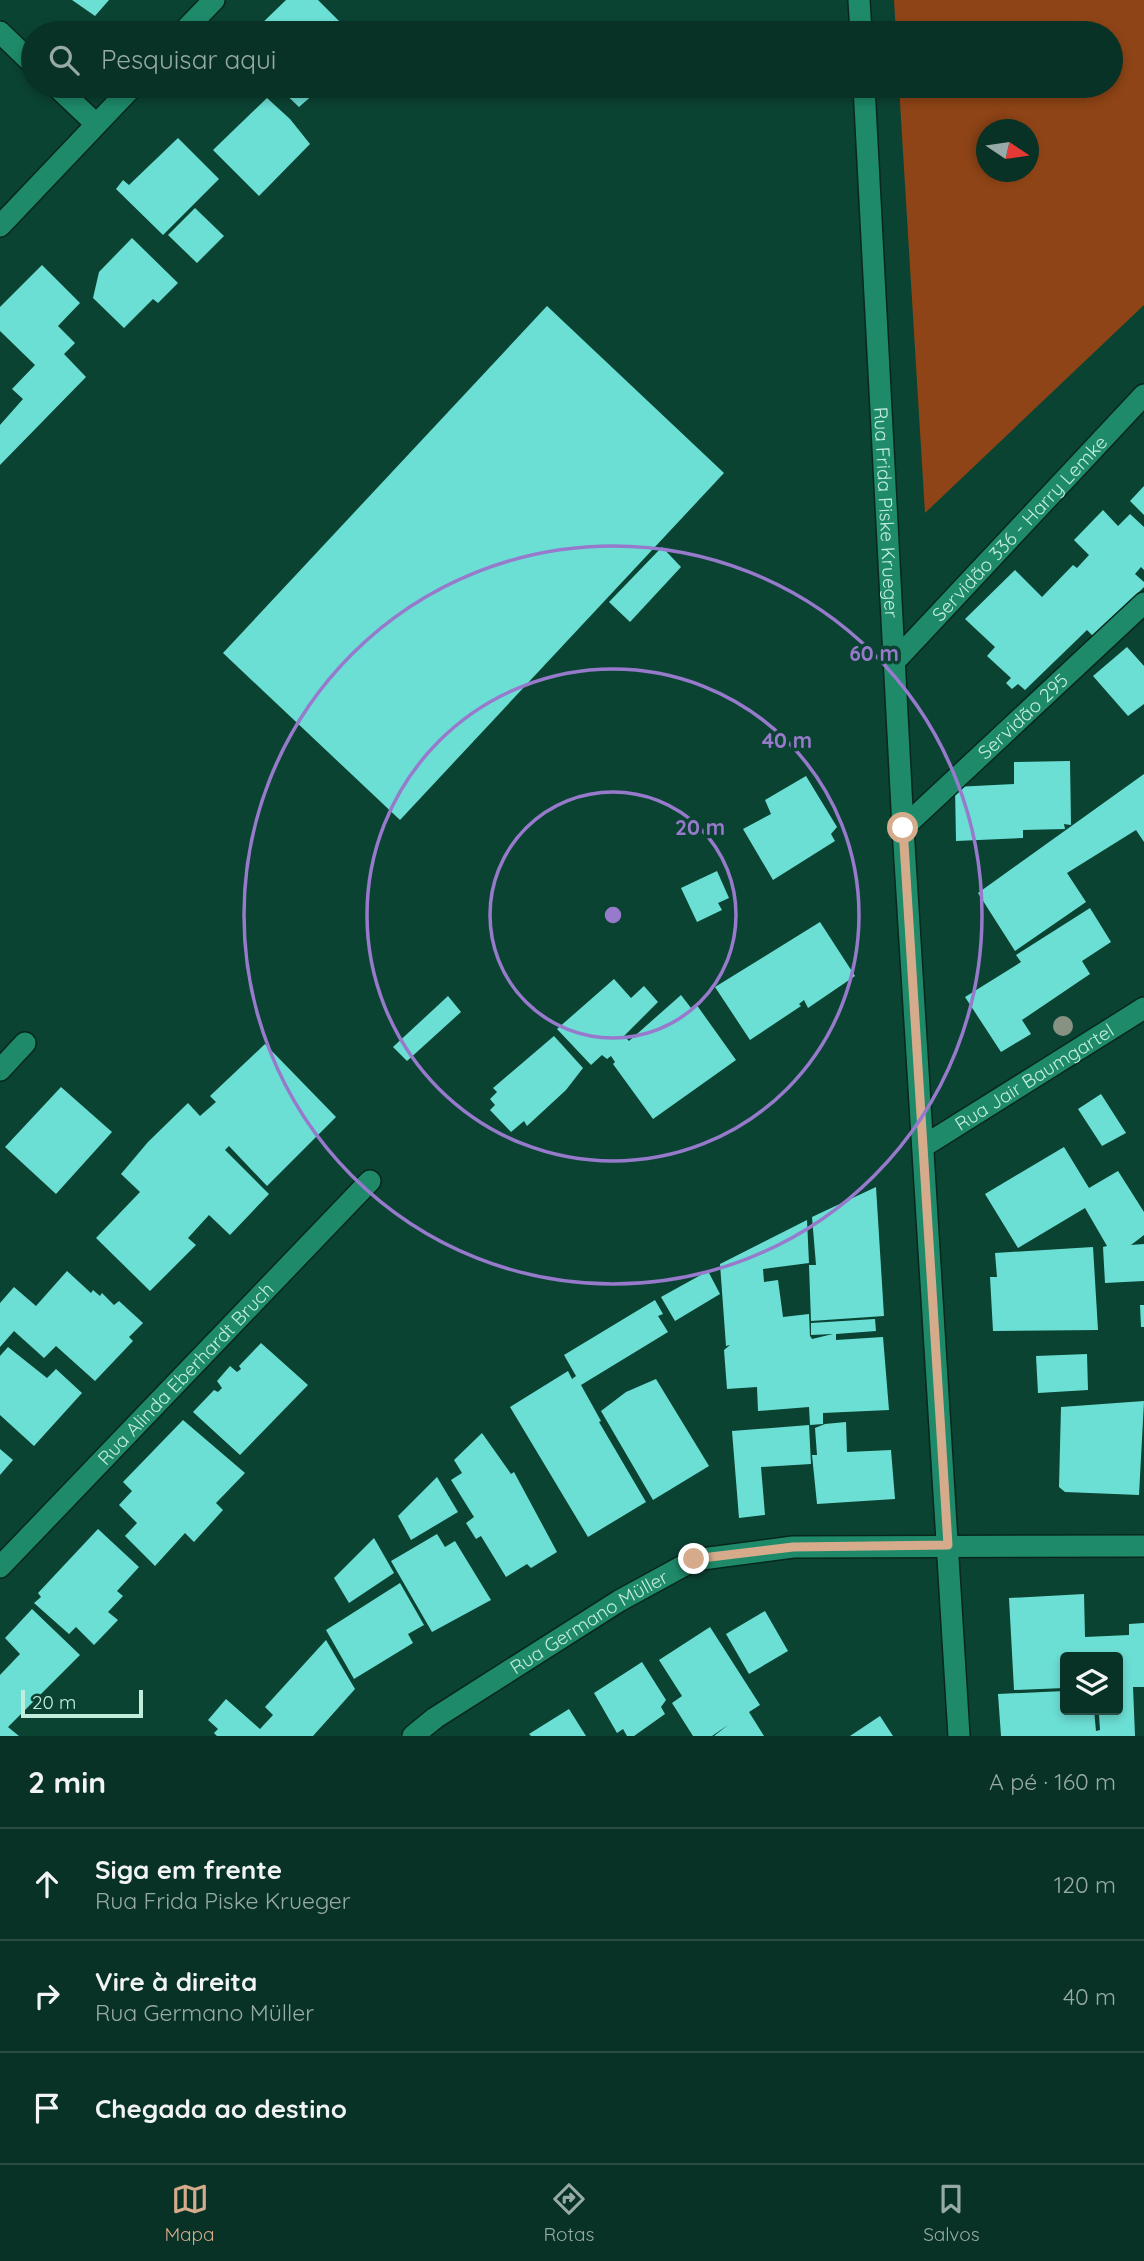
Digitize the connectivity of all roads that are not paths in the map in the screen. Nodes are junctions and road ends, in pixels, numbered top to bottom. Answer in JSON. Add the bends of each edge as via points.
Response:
{"nodes":[{"id":1,"x":214,"y":0,"type":"edge"},
{"id":2,"x":859,"y":0,"type":"edge"},
{"id":3,"x":194,"y":21,"type":"edge"},
{"id":4,"x":860,"y":21,"type":"edge"},
{"id":5,"x":0,"y":32,"type":"edge"},
{"id":6,"x":21,"y":52,"type":"edge"},
{"id":7,"x":69,"y":98,"type":"edge"},
{"id":8,"x":121,"y":98,"type":"edge"},
{"id":9,"x":865,"y":98,"type":"edge"},
{"id":10,"x":96,"y":124,"type":"junction"},
{"id":11,"x":0,"y":226,"type":"edge"},
{"id":12,"x":1144,"y":395,"type":"edge"},
{"id":13,"x":1144,"y":603,"type":"edge"},
{"id":14,"x":895,"y":661,"type":"junction"},
{"id":15,"x":903,"y":828,"type":"junction"},
{"id":16,"x":1144,"y":1008,"type":"edge"},
{"id":17,"x":25,"y":1043,"type":"dead end"},
{"id":18,"x":0,"y":1070,"type":"edge"},
{"id":19,"x":924,"y":1146,"type":"junction"},
{"id":20,"x":370,"y":1181,"type":"dead end"},
{"id":21,"x":948,"y":1545,"type":"junction"},
{"id":22,"x":1144,"y":1546,"type":"edge"},
{"id":23,"x":0,"y":1567,"type":"edge"},
{"id":24,"x":413,"y":1736,"type":"edge"},
{"id":25,"x":960,"y":1736,"type":"edge"}],
"edges":[{"from":1,"to":3,"type":"street"},
{"from":2,"to":4,"type":"street"},
{"from":5,"to":6,"type":"street"},
{"from":7,"to":10,"type":"street"},
{"from":8,"to":10,"type":"street"},
{"from":9,"to":14,"type":"street","name":"Rua Frida Piske Krueger"},
{"from":10,"to":11,"type":"street"},
{"from":12,"to":14,"type":"street","name":"Servidão 336 - Harry Lemke"},
{"from":13,"to":15,"type":"street","name":"Servidão 295"},
{"from":14,"to":15,"type":"street","name":"Rua Frida Piske Krueger"},
{"from":15,"to":19,"type":"street","name":"Rua Frida Piske Krueger"},
{"from":16,"to":19,"type":"street","name":"Rua Jair Baumgartel"},
{"from":17,"to":18,"type":"street"},
{"from":19,"to":21,"type":"street","name":"Rua Frida Piske Krueger"},
{"from":20,"to":23,"type":"street","name":"Rua Alinda Eberhardt Bruch"},
{"from":21,"to":22,"type":"street","name":"Rua Germano Müller"},
{"from":21,"to":24,"type":"street","name":"Rua Germano Müller","via":[[793,1547],[694,1559],[619,1601]]},
{"from":21,"to":25,"type":"street","name":"Rua Frida Piske Krueger"}]}
